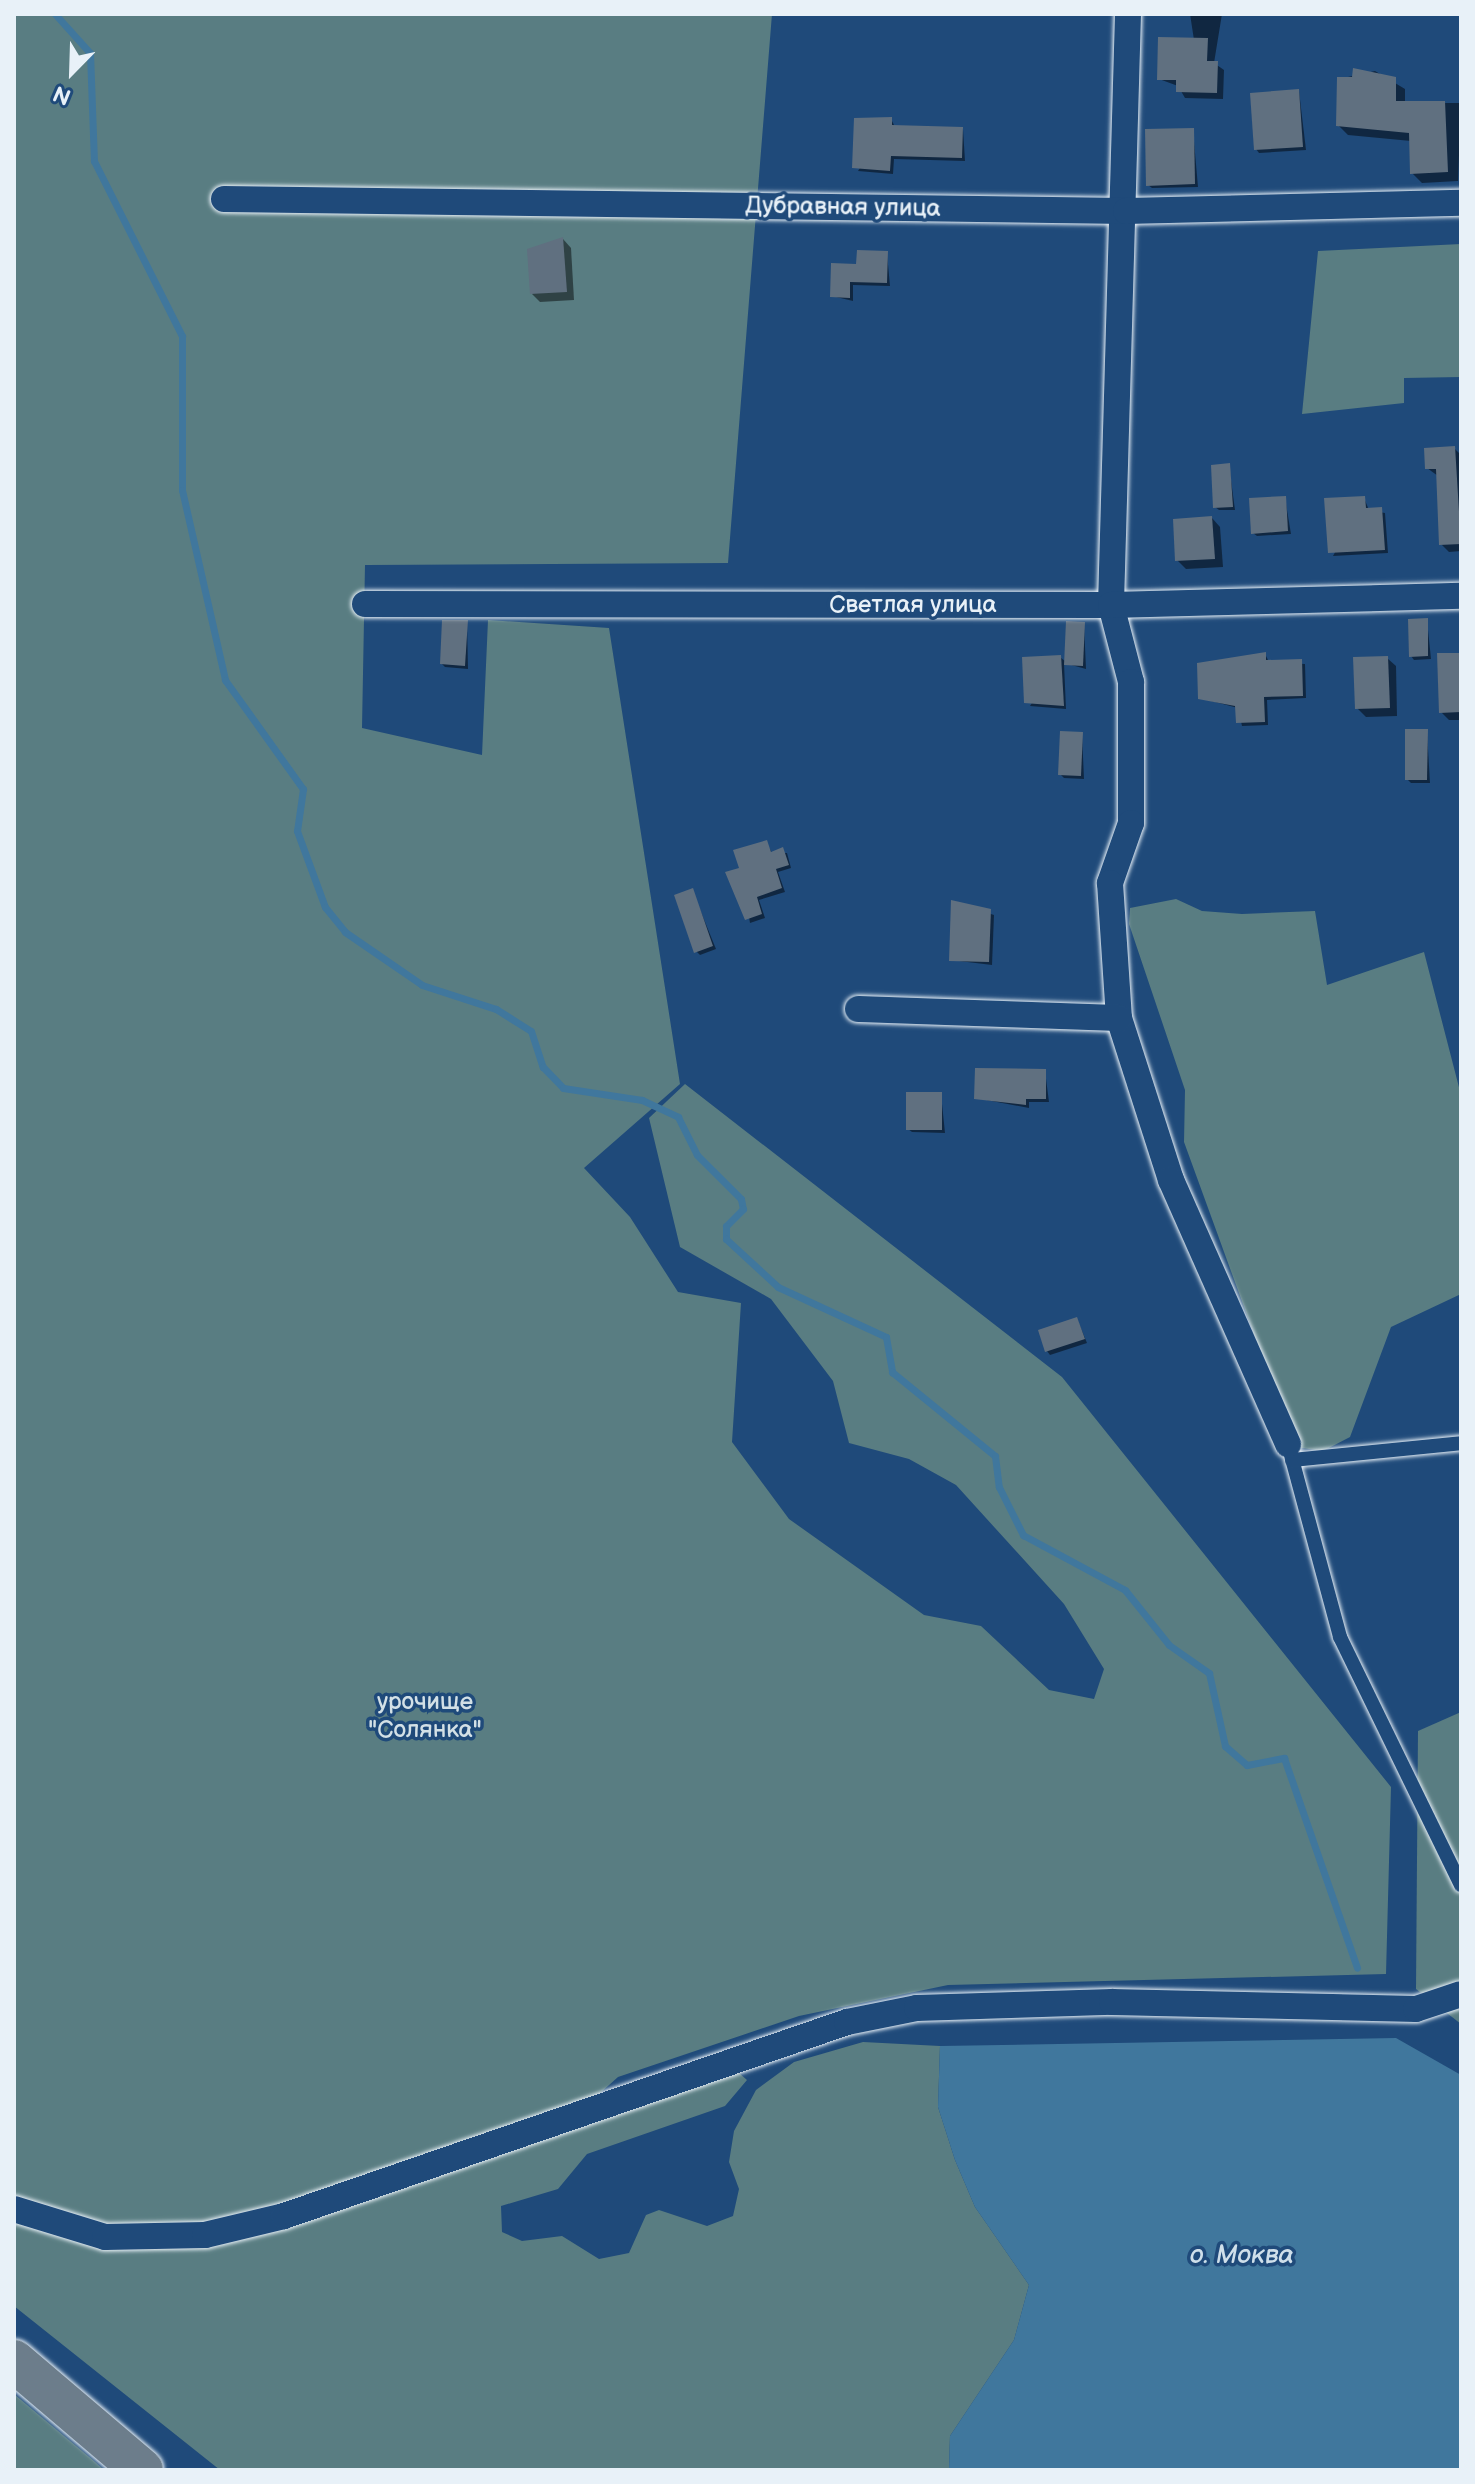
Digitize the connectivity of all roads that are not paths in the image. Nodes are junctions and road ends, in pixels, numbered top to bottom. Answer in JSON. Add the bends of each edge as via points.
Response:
{"nodes":[{"id":1,"x":1128,"y":14,"type":"edge"},
{"id":2,"x":224,"y":199,"type":"dead end"},
{"id":3,"x":1461,"y":203,"type":"edge"},
{"id":4,"x":1126,"y":211,"type":"junction"},
{"id":5,"x":1461,"y":596,"type":"edge"},
{"id":6,"x":365,"y":604,"type":"dead end"},
{"id":7,"x":1111,"y":605,"type":"junction"},
{"id":8,"x":858,"y":1009,"type":"dead end"},
{"id":9,"x":1119,"y":1018,"type":"junction"},
{"id":10,"x":1461,"y":1443,"type":"edge"},
{"id":11,"x":1290,"y":1452,"type":"junction"},
{"id":12,"x":1461,"y":1885,"type":"edge"},
{"id":13,"x":1461,"y":1994,"type":"edge"},
{"id":14,"x":14,"y":2209,"type":"edge"},
{"id":15,"x":14,"y":2361,"type":"edge"},
{"id":16,"x":142,"y":2470,"type":"edge"}],
"edges":[{"from":1,"to":4,"type":"street"},
{"from":2,"to":4,"type":"street","name":"Дубравная улица"},
{"from":3,"to":4,"type":"street","name":"Дубравная улица"},
{"from":4,"to":7,"type":"street"},
{"from":5,"to":7,"type":"street","name":"Светлая улица"},
{"from":6,"to":7,"type":"street","name":"Светлая улица"},
{"from":7,"to":9,"type":"street","via":[[1131,682],[1131,823],[1110,883]]},
{"from":8,"to":9,"type":"street"},
{"from":9,"to":11,"type":"street","via":[[1171,1180]]},
{"from":10,"to":11,"type":"lane"},
{"from":11,"to":12,"type":"lane","via":[[1340,1637]]},
{"from":13,"to":14,"type":"street","via":[[1416,2009],[1112,2002],[917,2008],[847,2022],[299,2211],[205,2235],[105,2237]]},
{"from":15,"to":16,"type":"main road"}]}
